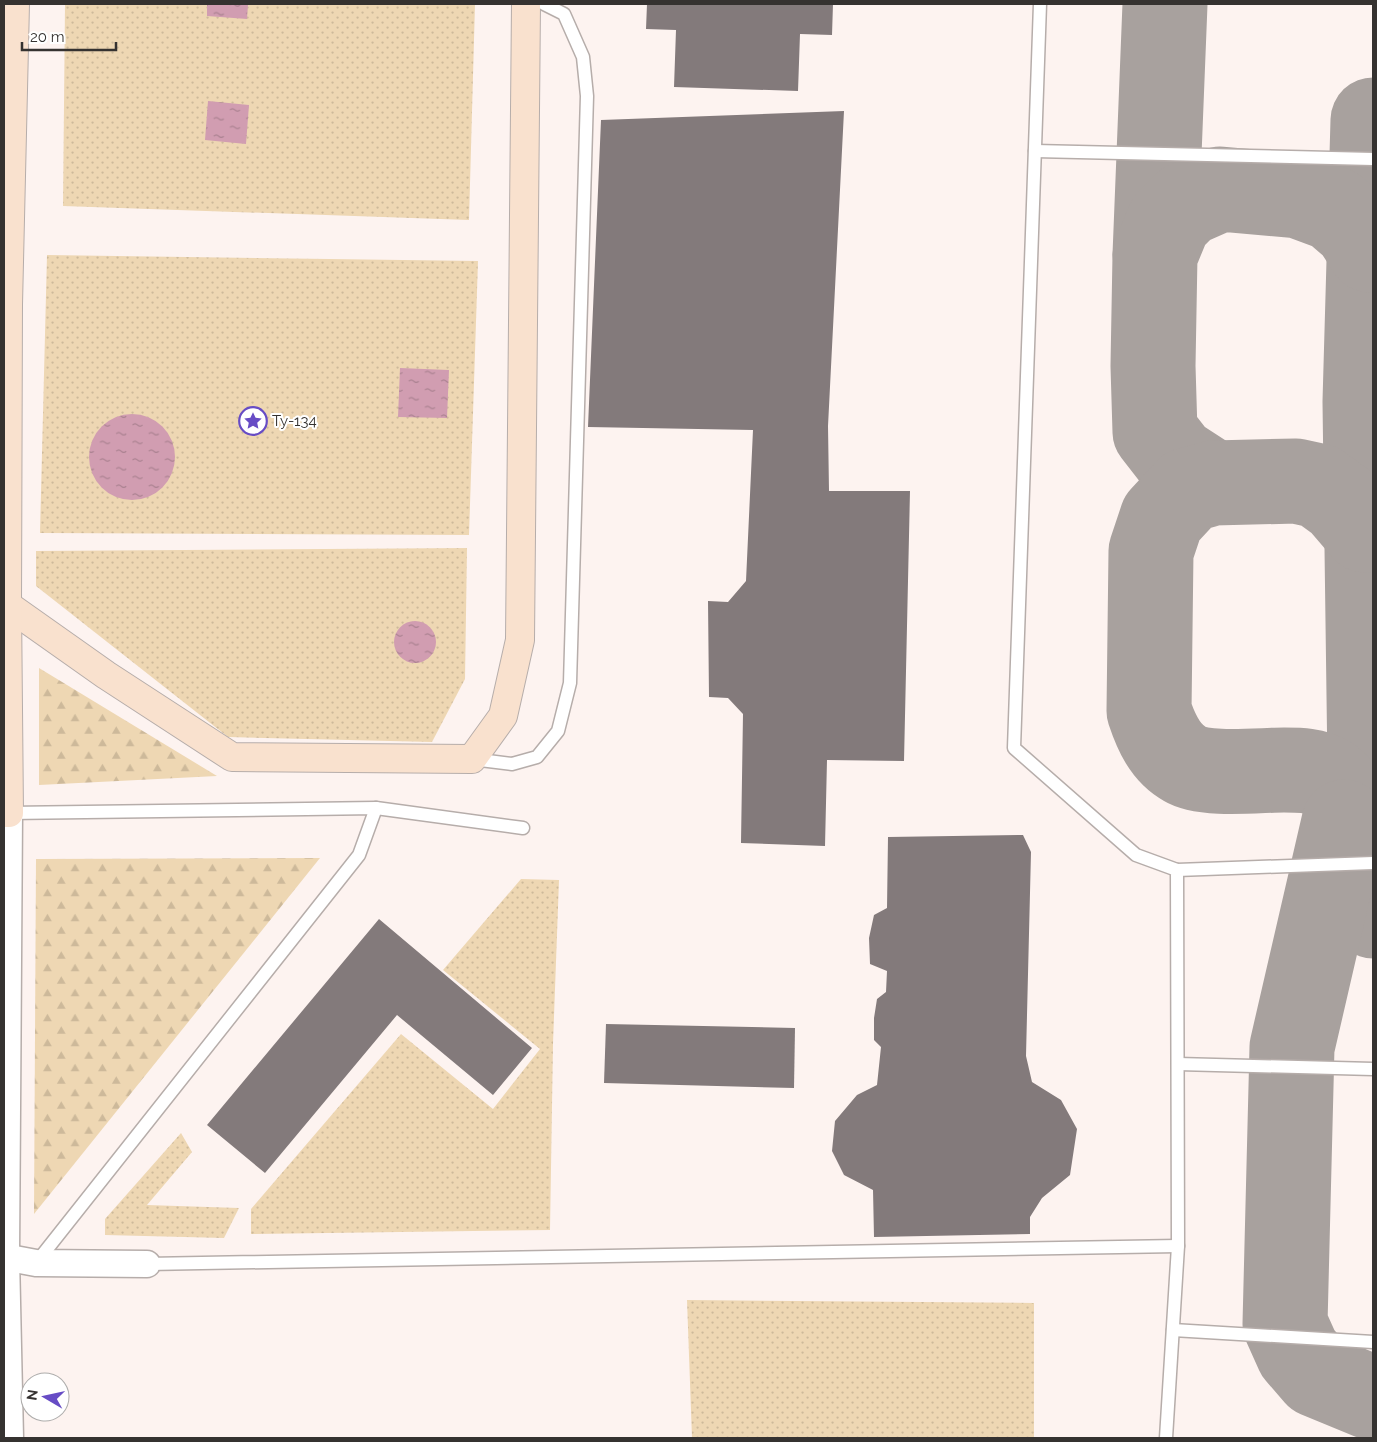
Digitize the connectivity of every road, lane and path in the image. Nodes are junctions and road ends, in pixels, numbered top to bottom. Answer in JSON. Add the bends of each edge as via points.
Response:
{"nodes":[{"id":1,"x":15,"y":4,"type":"edge"},
{"id":2,"x":526,"y":4,"type":"edge"},
{"id":3,"x":544,"y":4,"type":"edge"},
{"id":4,"x":1040,"y":4,"type":"edge"},
{"id":5,"x":1035,"y":151,"type":"junction"},
{"id":6,"x":1373,"y":159,"type":"edge"},
{"id":7,"x":7,"y":605,"type":"junction"},
{"id":8,"x":472,"y":759,"type":"junction"},
{"id":9,"x":376,"y":808,"type":"junction"},
{"id":10,"x":7,"y":813,"type":"edge"},
{"id":11,"x":523,"y":828,"type":"dead end"},
{"id":12,"x":1373,"y":863,"type":"edge"},
{"id":13,"x":1177,"y":870,"type":"junction"},
{"id":14,"x":1178,"y":1064,"type":"junction"},
{"id":15,"x":1373,"y":1069,"type":"edge"},
{"id":16,"x":1178,"y":1246,"type":"junction"},
{"id":17,"x":5,"y":1257,"type":"edge"},
{"id":18,"x":36,"y":1263,"type":"junction"},
{"id":19,"x":147,"y":1264,"type":"joint"},
{"id":20,"x":1173,"y":1330,"type":"junction"},
{"id":21,"x":1373,"y":1342,"type":"edge"},
{"id":22,"x":10,"y":1438,"type":"edge"},
{"id":23,"x":1166,"y":1438,"type":"edge"}],
"edges":[{"from":1,"to":7,"type":"street","via":[[8,305]]},
{"from":2,"to":8,"type":"street","via":[[520,640],[503,716]]},
{"from":3,"to":8,"type":"lane","via":[[564,14],[583,58],[587,96],[570,683],[558,732],[537,757],[512,764]]},
{"from":4,"to":5,"type":"lane"},
{"from":5,"to":6,"type":"lane"},
{"from":5,"to":13,"type":"lane","via":[[1014,748],[1136,855]]},
{"from":7,"to":8,"type":"street","via":[[106,675],[232,757]]},
{"from":7,"to":10,"type":"street"},
{"from":9,"to":10,"type":"lane"},
{"from":9,"to":11,"type":"lane"},
{"from":9,"to":18,"type":"lane","via":[[359,855]]},
{"from":10,"to":17,"type":"street"},
{"from":12,"to":13,"type":"lane"},
{"from":13,"to":14,"type":"lane"},
{"from":14,"to":15,"type":"lane"},
{"from":14,"to":16,"type":"lane"},
{"from":16,"to":19,"type":"lane"},
{"from":16,"to":20,"type":"lane"},
{"from":17,"to":18,"type":"street"},
{"from":17,"to":22,"type":"street"},
{"from":18,"to":19,"type":"street"},
{"from":20,"to":21,"type":"lane"},
{"from":20,"to":23,"type":"lane"}]}
